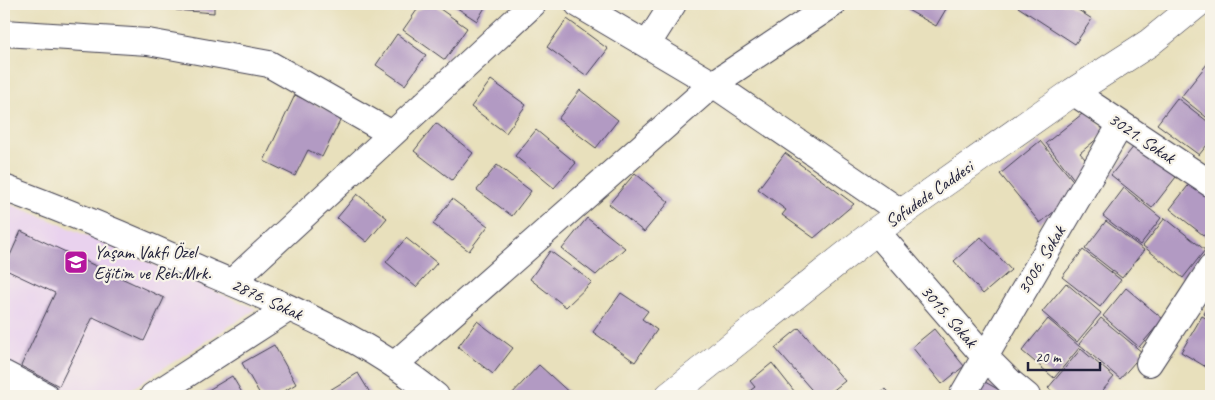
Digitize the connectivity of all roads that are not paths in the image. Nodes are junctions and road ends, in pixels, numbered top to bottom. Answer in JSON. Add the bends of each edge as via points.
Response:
{"nodes":[{"id":1,"x":533,"y":4,"type":"edge"},
{"id":2,"x":578,"y":4,"type":"edge"},
{"id":3,"x":673,"y":4,"type":"edge"},
{"id":4,"x":833,"y":4,"type":"edge"},
{"id":5,"x":1197,"y":4,"type":"edge"},
{"id":6,"x":4,"y":33,"type":"edge"},
{"id":7,"x":647,"y":45,"type":"junction"},
{"id":8,"x":713,"y":84,"type":"junction"},
{"id":9,"x":1073,"y":92,"type":"junction"},
{"id":10,"x":1121,"y":124,"type":"junction"},
{"id":11,"x":392,"y":134,"type":"junction"},
{"id":12,"x":1211,"y":184,"type":"edge"},
{"id":13,"x":4,"y":188,"type":"edge"},
{"id":14,"x":902,"y":213,"type":"junction"},
{"id":15,"x":876,"y":232,"type":"junction"},
{"id":16,"x":1211,"y":268,"type":"edge"},
{"id":17,"x":232,"y":282,"type":"junction"},
{"id":18,"x":288,"y":308,"type":"junction"},
{"id":19,"x":985,"y":357,"type":"junction"},
{"id":20,"x":1149,"y":363,"type":"dead end"},
{"id":21,"x":394,"y":364,"type":"junction"},
{"id":22,"x":4,"y":374,"type":"edge"},
{"id":23,"x":426,"y":393,"type":"edge"},
{"id":24,"x":46,"y":396,"type":"edge"},
{"id":25,"x":153,"y":396,"type":"edge"},
{"id":26,"x":669,"y":396,"type":"edge"},
{"id":27,"x":962,"y":396,"type":"edge"},
{"id":28,"x":1027,"y":396,"type":"edge"}],
"edges":[{"from":1,"to":11,"type":"street"},
{"from":2,"to":7,"type":"street"},
{"from":3,"to":7,"type":"street"},
{"from":4,"to":8,"type":"street"},
{"from":5,"to":9,"type":"main road","name":"Sofudede Caddesi","via":[[1149,43]]},
{"from":6,"to":11,"type":"street","via":[[148,42],[269,64]]},
{"from":7,"to":8,"type":"street"},
{"from":8,"to":14,"type":"street"},
{"from":8,"to":21,"type":"street"},
{"from":9,"to":10,"type":"street","name":"3021. Sokak"},
{"from":9,"to":14,"type":"main road","name":"Sofudede Caddesi"},
{"from":10,"to":12,"type":"street","name":"3021. Sokak"},
{"from":10,"to":19,"type":"street","name":"3006. Sokak"},
{"from":11,"to":17,"type":"street"},
{"from":13,"to":17,"type":"street","name":"2876. Sokak"},
{"from":14,"to":15,"type":"main road","name":"Sofudede Caddesi"},
{"from":15,"to":19,"type":"street","name":"3015. Sokak"},
{"from":15,"to":26,"type":"main road","name":"Sofudede Caddesi"},
{"from":16,"to":20,"type":"street"},
{"from":17,"to":18,"type":"street","name":"2876. Sokak"},
{"from":18,"to":21,"type":"street","name":"2876. Sokak"},
{"from":18,"to":25,"type":"street"},
{"from":19,"to":27,"type":"street","name":"3006. Sokak"},
{"from":19,"to":28,"type":"street","name":"3015. Sokak"},
{"from":21,"to":23,"type":"street","name":"2876. Sokak"},
{"from":22,"to":24,"type":"street"}]}
